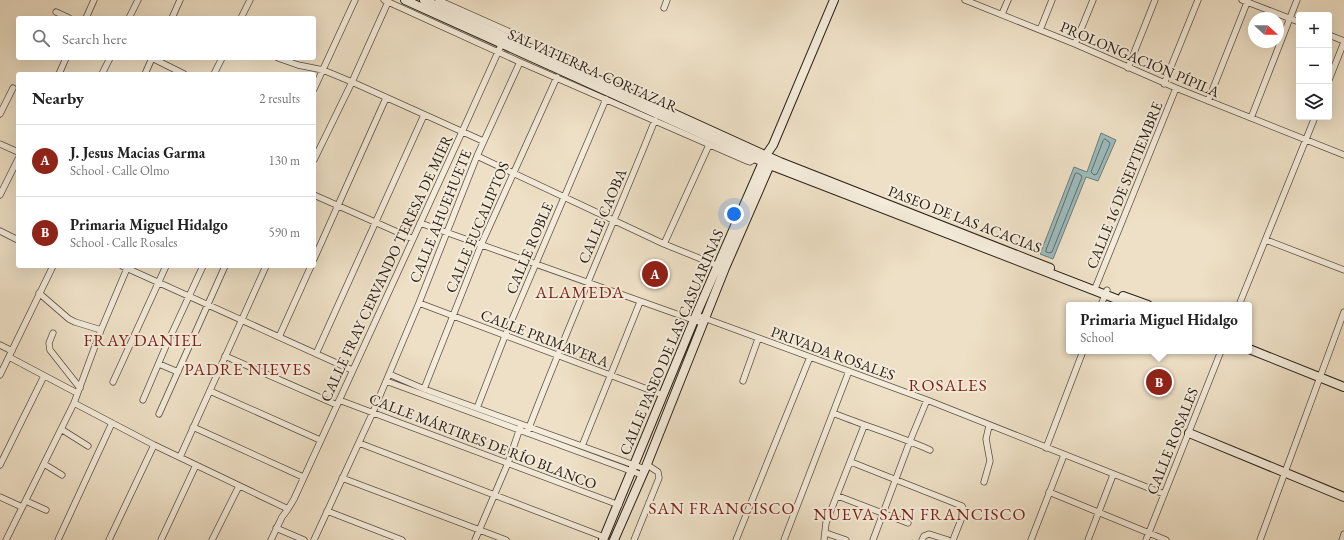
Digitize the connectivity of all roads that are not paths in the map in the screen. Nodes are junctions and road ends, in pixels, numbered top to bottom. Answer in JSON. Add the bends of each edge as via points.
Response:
{"nodes":[{"id":1,"x":94,"y":0,"type":"edge"},
{"id":2,"x":138,"y":0,"type":"edge"},
{"id":3,"x":180,"y":0,"type":"edge"},
{"id":4,"x":250,"y":0,"type":"edge"},
{"id":5,"x":355,"y":0,"type":"edge"},
{"id":6,"x":405,"y":0,"type":"edge"},
{"id":7,"x":424,"y":0,"type":"edge"},
{"id":8,"x":667,"y":0,"type":"edge"},
{"id":9,"x":834,"y":0,"type":"edge"},
{"id":10,"x":965,"y":0,"type":"edge"},
{"id":11,"x":1008,"y":0,"type":"edge"},
{"id":12,"x":1052,"y":0,"type":"edge"},
{"id":13,"x":1094,"y":0,"type":"edge"},
{"id":14,"x":1156,"y":0,"type":"edge"},
{"id":15,"x":1198,"y":0,"type":"edge"},
{"id":16,"x":1297,"y":0,"type":"edge"},
{"id":17,"x":386,"y":1,"type":"edge"},
{"id":18,"x":435,"y":1,"type":"edge"},
{"id":19,"x":1246,"y":1,"type":"edge"},
{"id":20,"x":664,"y":8,"type":"dead end"},
{"id":21,"x":56,"y":12,"type":"dead end"},
{"id":22,"x":1002,"y":14,"type":"junction"},
{"id":23,"x":65,"y":16,"type":"edge"},
{"id":24,"x":87,"y":16,"type":"edge"},
{"id":25,"x":130,"y":16,"type":"edge"},
{"id":26,"x":173,"y":16,"type":"edge"},
{"id":27,"x":242,"y":16,"type":"edge"},
{"id":28,"x":1290,"y":18,"type":"junction"},
{"id":29,"x":1296,"y":21,"type":"edge"},
{"id":30,"x":1040,"y":30,"type":"junction"},
{"id":31,"x":1332,"y":36,"type":"edge"},
{"id":32,"x":1344,"y":42,"type":"edge"},
{"id":33,"x":501,"y":44,"type":"junction"},
{"id":34,"x":1075,"y":44,"type":"junction"},
{"id":35,"x":517,"y":50,"type":"junction"},
{"id":36,"x":65,"y":60,"type":"edge"},
{"id":37,"x":109,"y":60,"type":"edge"},
{"id":38,"x":151,"y":60,"type":"edge"},
{"id":39,"x":156,"y":60,"type":"edge"},
{"id":40,"x":221,"y":60,"type":"edge"},
{"id":41,"x":284,"y":60,"type":"edge"},
{"id":42,"x":520,"y":62,"type":"junction"},
{"id":43,"x":1128,"y":68,"type":"junction"},
{"id":44,"x":323,"y":70,"type":"junction"},
{"id":45,"x":60,"y":72,"type":"edge"},
{"id":46,"x":103,"y":72,"type":"edge"},
{"id":47,"x":146,"y":72,"type":"edge"},
{"id":48,"x":180,"y":72,"type":"edge"},
{"id":49,"x":215,"y":72,"type":"edge"},
{"id":50,"x":1332,"y":72,"type":"edge"},
{"id":51,"x":557,"y":77,"type":"junction"},
{"id":52,"x":352,"y":82,"type":"junction"},
{"id":53,"x":1164,"y":84,"type":"junction"},
{"id":54,"x":316,"y":85,"type":"edge"},
{"id":55,"x":13,"y":88,"type":"dead end"},
{"id":56,"x":1176,"y":88,"type":"junction"},
{"id":57,"x":386,"y":98,"type":"junction"},
{"id":58,"x":606,"y":99,"type":"junction"},
{"id":59,"x":1208,"y":101,"type":"junction"},
{"id":60,"x":0,"y":114,"type":"edge"},
{"id":61,"x":424,"y":115,"type":"junction"},
{"id":62,"x":1251,"y":118,"type":"junction"},
{"id":63,"x":655,"y":120,"type":"junction"},
{"id":64,"x":1314,"y":120,"type":"edge"},
{"id":65,"x":462,"y":132,"type":"junction"},
{"id":66,"x":1306,"y":140,"type":"junction"},
{"id":67,"x":483,"y":141,"type":"junction"},
{"id":68,"x":0,"y":144,"type":"edge"},
{"id":69,"x":709,"y":145,"type":"junction"},
{"id":70,"x":16,"y":151,"type":"edge"},
{"id":71,"x":316,"y":156,"type":"edge"},
{"id":72,"x":477,"y":156,"type":"junction"},
{"id":73,"x":1344,"y":156,"type":"edge"},
{"id":74,"x":765,"y":160,"type":"junction"},
{"id":75,"x":16,"y":162,"type":"edge"},
{"id":76,"x":512,"y":173,"type":"junction"},
{"id":77,"x":0,"y":195,"type":"edge"},
{"id":78,"x":316,"y":196,"type":"edge"},
{"id":79,"x":564,"y":196,"type":"junction"},
{"id":80,"x":338,"y":206,"type":"junction"},
{"id":81,"x":615,"y":220,"type":"junction"},
{"id":82,"x":375,"y":223,"type":"junction"},
{"id":83,"x":420,"y":223,"type":"junction"},
{"id":84,"x":0,"y":231,"type":"edge"},
{"id":85,"x":446,"y":233,"type":"junction"},
{"id":86,"x":16,"y":239,"type":"edge"},
{"id":87,"x":413,"y":239,"type":"junction"},
{"id":88,"x":1266,"y":240,"type":"junction"},
{"id":89,"x":664,"y":244,"type":"junction"},
{"id":90,"x":481,"y":245,"type":"junction"},
{"id":91,"x":316,"y":255,"type":"edge"},
{"id":92,"x":536,"y":264,"type":"junction"},
{"id":93,"x":721,"y":267,"type":"junction"},
{"id":94,"x":52,"y":268,"type":"edge"},
{"id":95,"x":126,"y":268,"type":"edge"},
{"id":96,"x":128,"y":268,"type":"edge"},
{"id":97,"x":165,"y":268,"type":"edge"},
{"id":98,"x":202,"y":268,"type":"edge"},
{"id":99,"x":224,"y":268,"type":"edge"},
{"id":100,"x":265,"y":268,"type":"edge"},
{"id":101,"x":310,"y":268,"type":"edge"},
{"id":102,"x":1344,"y":270,"type":"edge"},
{"id":103,"x":587,"y":282,"type":"junction"},
{"id":104,"x":159,"y":283,"type":"junction"},
{"id":105,"x":1095,"y":288,"type":"junction"},
{"id":106,"x":1106,"y":292,"type":"junction"},
{"id":107,"x":40,"y":293,"type":"junction"},
{"id":108,"x":190,"y":297,"type":"junction"},
{"id":109,"x":640,"y":302,"type":"junction"},
{"id":110,"x":1102,"y":302,"type":"edge"},
{"id":111,"x":1126,"y":302,"type":"edge"},
{"id":112,"x":1138,"y":302,"type":"edge"},
{"id":113,"x":1241,"y":302,"type":"edge"},
{"id":114,"x":419,"y":303,"type":"junction"},
{"id":115,"x":208,"y":306,"type":"junction"},
{"id":116,"x":1344,"y":312,"type":"edge"},
{"id":117,"x":452,"y":317,"type":"junction"},
{"id":118,"x":695,"y":318,"type":"junction"},
{"id":119,"x":703,"y":320,"type":"junction"},
{"id":120,"x":241,"y":321,"type":"junction"},
{"id":121,"x":101,"y":330,"type":"junction"},
{"id":122,"x":53,"y":333,"type":"dead end"},
{"id":123,"x":505,"y":336,"type":"junction"},
{"id":124,"x":279,"y":337,"type":"junction"},
{"id":125,"x":758,"y":339,"type":"junction"},
{"id":126,"x":0,"y":345,"type":"edge"},
{"id":127,"x":1252,"y":350,"type":"edge"},
{"id":128,"x":12,"y":351,"type":"junction"},
{"id":129,"x":316,"y":354,"type":"junction"},
{"id":130,"x":1083,"y":354,"type":"edge"},
{"id":131,"x":1220,"y":354,"type":"edge"},
{"id":132,"x":226,"y":356,"type":"junction"},
{"id":133,"x":558,"y":356,"type":"junction"},
{"id":134,"x":810,"y":357,"type":"junction"},
{"id":135,"x":9,"y":358,"type":"junction"},
{"id":136,"x":159,"y":364,"type":"junction"},
{"id":137,"x":352,"y":370,"type":"junction"},
{"id":138,"x":850,"y":371,"type":"junction"},
{"id":139,"x":178,"y":372,"type":"junction"},
{"id":140,"x":389,"y":374,"type":"junction"},
{"id":141,"x":0,"y":375,"type":"edge"},
{"id":142,"x":44,"y":376,"type":"junction"},
{"id":143,"x":610,"y":376,"type":"junction"},
{"id":144,"x":1320,"y":377,"type":"junction"},
{"id":145,"x":386,"y":380,"type":"junction"},
{"id":146,"x":743,"y":381,"type":"dead end"},
{"id":147,"x":113,"y":382,"type":"dead end"},
{"id":148,"x":1344,"y":387,"type":"edge"},
{"id":149,"x":424,"y":389,"type":"junction"},
{"id":150,"x":78,"y":390,"type":"junction"},
{"id":151,"x":210,"y":391,"type":"junction"},
{"id":152,"x":663,"y":395,"type":"junction"},
{"id":153,"x":143,"y":400,"type":"dead end"},
{"id":154,"x":927,"y":400,"type":"junction"},
{"id":155,"x":74,"y":403,"type":"junction"},
{"id":156,"x":338,"y":403,"type":"junction"},
{"id":157,"x":477,"y":408,"type":"junction"},
{"id":158,"x":373,"y":412,"type":"junction"},
{"id":159,"x":833,"y":413,"type":"junction"},
{"id":160,"x":159,"y":414,"type":"dead end"},
{"id":161,"x":112,"y":423,"type":"junction"},
{"id":162,"x":522,"y":424,"type":"junction"},
{"id":163,"x":864,"y":426,"type":"junction"},
{"id":164,"x":989,"y":426,"type":"junction"},
{"id":165,"x":193,"y":427,"type":"junction"},
{"id":166,"x":530,"y":427,"type":"junction"},
{"id":167,"x":62,"y":429,"type":"junction"},
{"id":168,"x":520,"y":430,"type":"junction"},
{"id":169,"x":1189,"y":432,"type":"junction"},
{"id":170,"x":527,"y":433,"type":"junction"},
{"id":171,"x":320,"y":440,"type":"junction"},
{"id":172,"x":910,"y":441,"type":"junction"},
{"id":173,"x":359,"y":443,"type":"junction"},
{"id":174,"x":154,"y":445,"type":"junction"},
{"id":175,"x":88,"y":446,"type":"dead end"},
{"id":176,"x":582,"y":446,"type":"junction"},
{"id":177,"x":1046,"y":448,"type":"junction"},
{"id":178,"x":930,"y":450,"type":"dead end"},
{"id":179,"x":1064,"y":455,"type":"junction"},
{"id":180,"x":180,"y":457,"type":"junction"},
{"id":181,"x":851,"y":462,"type":"junction"},
{"id":182,"x":508,"y":463,"type":"junction"},
{"id":183,"x":44,"y":464,"type":"junction"},
{"id":184,"x":0,"y":465,"type":"edge"},
{"id":185,"x":196,"y":465,"type":"junction"},
{"id":186,"x":633,"y":468,"type":"junction"},
{"id":187,"x":648,"y":469,"type":"junction"},
{"id":188,"x":1286,"y":472,"type":"junction"},
{"id":189,"x":62,"y":475,"type":"dead end"},
{"id":190,"x":1113,"y":475,"type":"junction"},
{"id":191,"x":303,"y":477,"type":"junction"},
{"id":192,"x":342,"y":478,"type":"junction"},
{"id":193,"x":896,"y":479,"type":"junction"},
{"id":194,"x":984,"y":482,"type":"dead end"},
{"id":195,"x":239,"y":486,"type":"junction"},
{"id":196,"x":1049,"y":492,"type":"junction"},
{"id":197,"x":1164,"y":494,"type":"junction"},
{"id":198,"x":494,"y":496,"type":"junction"},
{"id":199,"x":838,"y":496,"type":"junction"},
{"id":200,"x":0,"y":497,"type":"edge"},
{"id":201,"x":1344,"y":497,"type":"edge"},
{"id":202,"x":26,"y":501,"type":"junction"},
{"id":203,"x":618,"y":505,"type":"junction"},
{"id":204,"x":22,"y":507,"type":"junction"},
{"id":205,"x":288,"y":509,"type":"junction"},
{"id":206,"x":46,"y":510,"type":"dead end"},
{"id":207,"x":327,"y":511,"type":"junction"},
{"id":208,"x":1098,"y":512,"type":"junction"},
{"id":209,"x":883,"y":514,"type":"junction"},
{"id":210,"x":908,"y":523,"type":"dead end"},
{"id":211,"x":276,"y":528,"type":"junction"},
{"id":212,"x":480,"y":530,"type":"junction"},
{"id":213,"x":826,"y":533,"type":"junction"},
{"id":214,"x":1148,"y":533,"type":"junction"},
{"id":215,"x":1344,"y":534,"type":"edge"},
{"id":216,"x":7,"y":539,"type":"edge"},
{"id":217,"x":604,"y":539,"type":"edge"},
{"id":218,"x":14,"y":540,"type":"edge"},
{"id":219,"x":58,"y":540,"type":"edge"},
{"id":220,"x":109,"y":540,"type":"edge"},
{"id":221,"x":161,"y":540,"type":"edge"},
{"id":222,"x":212,"y":540,"type":"edge"},
{"id":223,"x":271,"y":540,"type":"edge"},
{"id":224,"x":304,"y":540,"type":"edge"},
{"id":225,"x":314,"y":540,"type":"edge"},
{"id":226,"x":402,"y":540,"type":"edge"},
{"id":227,"x":476,"y":540,"type":"edge"},
{"id":228,"x":506,"y":540,"type":"edge"},
{"id":229,"x":614,"y":540,"type":"edge"},
{"id":230,"x":634,"y":540,"type":"edge"},
{"id":231,"x":736,"y":540,"type":"edge"},
{"id":232,"x":784,"y":540,"type":"edge"},
{"id":233,"x":824,"y":540,"type":"edge"},
{"id":234,"x":846,"y":540,"type":"edge"},
{"id":235,"x":873,"y":540,"type":"edge"},
{"id":236,"x":922,"y":540,"type":"edge"},
{"id":237,"x":948,"y":540,"type":"edge"},
{"id":238,"x":953,"y":540,"type":"edge"},
{"id":239,"x":1031,"y":540,"type":"edge"},
{"id":240,"x":1088,"y":540,"type":"edge"},
{"id":241,"x":1146,"y":540,"type":"edge"},
{"id":242,"x":1166,"y":540,"type":"edge"},
{"id":243,"x":1260,"y":540,"type":"edge"},
{"id":244,"x":1342,"y":540,"type":"edge"}],
"edges":[{"from":1,"to":24,"type":"street"},
{"from":2,"to":25,"type":"street"},
{"from":3,"to":26,"type":"street"},
{"from":4,"to":27,"type":"street"},
{"from":5,"to":44,"type":"street"},
{"from":6,"to":33,"type":"main road","name":"SALVATIERRA-CORTAZAR"},
{"from":7,"to":18,"type":"main road","name":"SALVATIERRA-CORTAZAR"},
{"from":8,"to":20,"type":"street"},
{"from":9,"to":74,"type":"main road","name":"CALLE PASEO DE LAS CASUARINAS"},
{"from":10,"to":22,"type":"street","name":"PROLONGACIÓN PÍPILA"},
{"from":11,"to":22,"type":"street"},
{"from":12,"to":30,"type":"street"},
{"from":13,"to":34,"type":"street"},
{"from":14,"to":43,"type":"street"},
{"from":15,"to":53,"type":"street"},
{"from":16,"to":28,"type":"street"},
{"from":17,"to":33,"type":"street"},
{"from":17,"to":52,"type":"street"},
{"from":18,"to":33,"type":"main road","name":"SALVATIERRA-CORTAZAR"},
{"from":18,"to":35,"type":"street","via":[[519,36],[523,39]]},
{"from":19,"to":28,"type":"street"},
{"from":19,"to":59,"type":"street"},
{"from":21,"to":23,"type":"street"},
{"from":22,"to":30,"type":"street","name":"PROLONGACIÓN PÍPILA"},
{"from":28,"to":29,"type":"street"},
{"from":28,"to":62,"type":"street"},
{"from":30,"to":34,"type":"street","name":"PROLONGACIÓN PÍPILA"},
{"from":31,"to":32,"type":"street"},
{"from":32,"to":50,"type":"street"},
{"from":33,"to":35,"type":"main road","name":"SALVATIERRA-CORTAZAR"},
{"from":33,"to":35,"type":"street"},
{"from":33,"to":65,"type":"street","name":"CALLE FRAY CERVANDO TERESA DE MIER"},
{"from":34,"to":43,"type":"street","name":"PROLONGACIÓN PÍPILA"},
{"from":35,"to":42,"type":"street"},
{"from":35,"to":74,"type":"main road","name":"SALVATIERRA-CORTAZAR"},
{"from":36,"to":45,"type":"street"},
{"from":37,"to":46,"type":"street"},
{"from":38,"to":47,"type":"street"},
{"from":39,"to":48,"type":"street"},
{"from":40,"to":49,"type":"street"},
{"from":41,"to":44,"type":"street"},
{"from":42,"to":51,"type":"street"},
{"from":42,"to":67,"type":"street","name":"CALLE AHUEHUETE"},
{"from":43,"to":53,"type":"street","name":"PROLONGACIÓN PÍPILA"},
{"from":44,"to":52,"type":"street"},
{"from":44,"to":54,"type":"street"},
{"from":51,"to":58,"type":"street"},
{"from":51,"to":76,"type":"street","name":"CALLE EUCALIPTOS"},
{"from":52,"to":57,"type":"street"},
{"from":52,"to":71,"type":"street"},
{"from":53,"to":56,"type":"street","name":"PROLONGACIÓN PÍPILA"},
{"from":55,"to":60,"type":"street"},
{"from":56,"to":59,"type":"street","name":"PROLONGACIÓN PÍPILA"},
{"from":56,"to":105,"type":"street","name":"CALLE 16 DE SEPTIEMBRE"},
{"from":57,"to":61,"type":"street"},
{"from":57,"to":80,"type":"street"},
{"from":58,"to":63,"type":"street"},
{"from":58,"to":79,"type":"street","name":"CALLE ROBLE"},
{"from":59,"to":62,"type":"street","name":"PROLONGACIÓN PÍPILA"},
{"from":61,"to":65,"type":"street"},
{"from":61,"to":82,"type":"street"},
{"from":62,"to":66,"type":"street","name":"PROLONGACIÓN PÍPILA"},
{"from":63,"to":69,"type":"street"},
{"from":63,"to":81,"type":"street","name":"CALLE CAOBA"},
{"from":64,"to":66,"type":"street"},
{"from":65,"to":67,"type":"street"},
{"from":65,"to":83,"type":"street","name":"CALLE FRAY CERVANDO TERESA DE MIER"},
{"from":66,"to":73,"type":"street","name":"PROLONGACIÓN PÍPILA"},
{"from":66,"to":88,"type":"street"},
{"from":67,"to":72,"type":"street","name":"CALLE AHUEHUETE"},
{"from":68,"to":70,"type":"street"},
{"from":69,"to":74,"type":"street","via":[[747,161]]},
{"from":69,"to":89,"type":"street"},
{"from":72,"to":76,"type":"street"},
{"from":72,"to":85,"type":"street","name":"CALLE AHUEHUETE"},
{"from":74,"to":93,"type":"main road","name":"CALLE PASEO DE LAS CASUARINAS"},
{"from":74,"to":105,"type":"main road","name":"PASEO DE LAS ACACIAS"},
{"from":75,"to":77,"type":"street"},
{"from":76,"to":79,"type":"street"},
{"from":76,"to":90,"type":"street","name":"CALLE EUCALIPTOS"},
{"from":78,"to":80,"type":"street"},
{"from":79,"to":81,"type":"street"},
{"from":79,"to":92,"type":"street","name":"CALLE ROBLE"},
{"from":80,"to":82,"type":"street"},
{"from":80,"to":91,"type":"street"},
{"from":81,"to":89,"type":"street"},
{"from":81,"to":103,"type":"street","name":"CALLE CAOBA"},
{"from":82,"to":87,"type":"street"},
{"from":82,"to":129,"type":"street"},
{"from":83,"to":85,"type":"street","name":"PRIVADA ROSALES"},
{"from":83,"to":87,"type":"street","name":"CALLE FRAY CERVANDO TERESA DE MIER"},
{"from":84,"to":86,"type":"street"},
{"from":85,"to":90,"type":"street","name":"PRIVADA ROSALES"},
{"from":85,"to":114,"type":"street","name":"CALLE AHUEHUETE"},
{"from":87,"to":137,"type":"street","name":"CALLE FRAY CERVANDO TERESA DE MIER"},
{"from":88,"to":102,"type":"street"},
{"from":88,"to":113,"type":"street"},
{"from":89,"to":93,"type":"street"},
{"from":90,"to":92,"type":"street","name":"PRIVADA ROSALES"},
{"from":90,"to":117,"type":"street","name":"CALLE EUCALIPTOS"},
{"from":92,"to":103,"type":"street","name":"PRIVADA ROSALES"},
{"from":92,"to":123,"type":"street","name":"CALLE ROBLE"},
{"from":93,"to":118,"type":"main road","name":"CALLE PASEO DE LAS CASUARINAS"},
{"from":93,"to":119,"type":"main road","name":"CALLE PASEO DE LAS CASUARINAS"},
{"from":94,"to":107,"type":"street"},
{"from":95,"to":121,"type":"street"},
{"from":96,"to":104,"type":"street"},
{"from":97,"to":104,"type":"street"},
{"from":98,"to":108,"type":"street"},
{"from":99,"to":115,"type":"street"},
{"from":100,"to":120,"type":"street"},
{"from":101,"to":124,"type":"street"},
{"from":103,"to":109,"type":"street","name":"PRIVADA ROSALES"},
{"from":103,"to":133,"type":"street","name":"CALLE CAOBA"},
{"from":104,"to":108,"type":"street"},
{"from":104,"to":147,"type":"street"},
{"from":105,"to":106,"type":"main road","name":"PASEO DE LAS ACACIAS"},
{"from":106,"to":110,"type":"street"},
{"from":106,"to":111,"type":"main road","name":"PASEO DE LAS ACACIAS"},
{"from":106,"to":112,"type":"main road","name":"PASEO DE LAS ACACIAS"},
{"from":107,"to":121,"type":"street","via":[[69,318]]},
{"from":107,"to":128,"type":"street"},
{"from":108,"to":115,"type":"street"},
{"from":108,"to":136,"type":"street"},
{"from":109,"to":118,"type":"street","name":"PRIVADA ROSALES"},
{"from":109,"to":143,"type":"street"},
{"from":114,"to":117,"type":"street","name":"CALLE PRIMAVERA"},
{"from":114,"to":140,"type":"street","name":"CALLE AHUEHUETE"},
{"from":115,"to":120,"type":"street"},
{"from":115,"to":139,"type":"street"},
{"from":116,"to":144,"type":"street"},
{"from":117,"to":123,"type":"street","name":"CALLE PRIMAVERA"},
{"from":117,"to":149,"type":"street","name":"CALLE EUCALIPTOS"},
{"from":118,"to":119,"type":"street","name":"PRIVADA ROSALES"},
{"from":118,"to":152,"type":"main road","name":"CALLE PASEO DE LAS CASUARINAS"},
{"from":119,"to":125,"type":"street","name":"PRIVADA ROSALES"},
{"from":119,"to":187,"type":"main road","name":"CALLE PASEO DE LAS CASUARINAS"},
{"from":120,"to":124,"type":"street"},
{"from":120,"to":132,"type":"street"},
{"from":121,"to":150,"type":"street"},
{"from":122,"to":150,"type":"street","via":[[49,343],[50,350]]},
{"from":123,"to":133,"type":"street","name":"CALLE PRIMAVERA"},
{"from":123,"to":157,"type":"street","name":"CALLE ROBLE"},
{"from":124,"to":129,"type":"street"},
{"from":125,"to":134,"type":"street","name":"PRIVADA ROSALES"},
{"from":125,"to":146,"type":"street"},
{"from":126,"to":128,"type":"street"},
{"from":127,"to":144,"type":"main road"},
{"from":128,"to":135,"type":"street"},
{"from":129,"to":137,"type":"street"},
{"from":130,"to":177,"type":"street"},
{"from":131,"to":169,"type":"street","name":"CALLE ROSALES"},
{"from":132,"to":151,"type":"street"},
{"from":132,"to":156,"type":"street","name":"CALLE MÁRTIRES DE RÍO BLANCO"},
{"from":133,"to":143,"type":"street","name":"CALLE PRIMAVERA"},
{"from":133,"to":166,"type":"street","name":"CALLE CAOBA"},
{"from":134,"to":138,"type":"street","name":"PRIVADA ROSALES"},
{"from":134,"to":231,"type":"street"},
{"from":135,"to":141,"type":"street"},
{"from":135,"to":142,"type":"street"},
{"from":136,"to":139,"type":"street"},
{"from":136,"to":153,"type":"street"},
{"from":137,"to":156,"type":"street","name":"CALLE FRAY CERVANDO TERESA DE MIER"},
{"from":138,"to":154,"type":"street","name":"PRIVADA ROSALES"},
{"from":138,"to":159,"type":"street"},
{"from":139,"to":160,"type":"street"},
{"from":140,"to":145,"type":"street","name":"CALLE AHUEHUETE"},
{"from":140,"to":149,"type":"street"},
{"from":142,"to":150,"type":"street"},
{"from":142,"to":184,"type":"street"},
{"from":143,"to":152,"type":"street","name":"CALLE PRIMAVERA"},
{"from":143,"to":176,"type":"street"},
{"from":144,"to":148,"type":"main road"},
{"from":144,"to":188,"type":"street"},
{"from":145,"to":158,"type":"street","name":"CALLE AHUEHUETE"},
{"from":145,"to":168,"type":"street"},
{"from":149,"to":157,"type":"street"},
{"from":150,"to":155,"type":"street"},
{"from":151,"to":165,"type":"street"},
{"from":151,"to":171,"type":"street"},
{"from":152,"to":186,"type":"main road","name":"CALLE PASEO DE LAS CASUARINAS"},
{"from":154,"to":164,"type":"street","name":"PRIVADA ROSALES"},
{"from":154,"to":172,"type":"street"},
{"from":155,"to":161,"type":"street"},
{"from":155,"to":167,"type":"street"},
{"from":156,"to":158,"type":"street","name":"CALLE MÁRTIRES DE RÍO BLANCO"},
{"from":156,"to":171,"type":"street","name":"CALLE FRAY CERVANDO TERESA DE MIER"},
{"from":157,"to":162,"type":"street"},
{"from":158,"to":173,"type":"street","name":"CALLE AHUEHUETE"},
{"from":158,"to":182,"type":"street","name":"CALLE MÁRTIRES DE RÍO BLANCO"},
{"from":159,"to":163,"type":"street"},
{"from":159,"to":232,"type":"street"},
{"from":161,"to":174,"type":"street"},
{"from":161,"to":219,"type":"street"},
{"from":162,"to":166,"type":"street"},
{"from":162,"to":168,"type":"street"},
{"from":163,"to":172,"type":"street"},
{"from":163,"to":181,"type":"street"},
{"from":164,"to":177,"type":"street","name":"PRIVADA ROSALES"},
{"from":164,"to":194,"type":"street","via":[[986,439],[990,461]]},
{"from":165,"to":180,"type":"street"},
{"from":165,"to":191,"type":"street"},
{"from":166,"to":170,"type":"street","name":"CALLE CAOBA"},
{"from":166,"to":176,"type":"street"},
{"from":167,"to":175,"type":"street"},
{"from":167,"to":183,"type":"street"},
{"from":168,"to":170,"type":"street"},
{"from":168,"to":182,"type":"street"},
{"from":169,"to":188,"type":"main road"},
{"from":169,"to":197,"type":"street","name":"CALLE ROSALES"},
{"from":170,"to":186,"type":"street"},
{"from":171,"to":191,"type":"street","name":"CALLE FRAY CERVANDO TERESA DE MIER"},
{"from":172,"to":178,"type":"street"},
{"from":172,"to":193,"type":"street"},
{"from":173,"to":192,"type":"street","name":"CALLE AHUEHUETE"},
{"from":173,"to":198,"type":"street"},
{"from":174,"to":180,"type":"street"},
{"from":174,"to":220,"type":"street"},
{"from":176,"to":186,"type":"street"},
{"from":177,"to":179,"type":"street","name":"PRIVADA ROSALES"},
{"from":179,"to":190,"type":"street","name":"PRIVADA ROSALES"},
{"from":179,"to":196,"type":"street"},
{"from":180,"to":185,"type":"street"},
{"from":181,"to":193,"type":"street"},
{"from":181,"to":199,"type":"street"},
{"from":182,"to":198,"type":"street"},
{"from":182,"to":203,"type":"street","name":"CALLE MÁRTIRES DE RÍO BLANCO"},
{"from":183,"to":189,"type":"street"},
{"from":183,"to":202,"type":"street"},
{"from":185,"to":195,"type":"street"},
{"from":185,"to":221,"type":"street"},
{"from":186,"to":187,"type":"street"},
{"from":186,"to":203,"type":"main road","name":"CALLE PASEO DE LAS CASUARINAS"},
{"from":187,"to":229,"type":"main road","name":"CALLE PASEO DE LAS CASUARINAS"},
{"from":187,"to":230,"type":"street","via":[[659,475],[658,482]]},
{"from":188,"to":201,"type":"main road"},
{"from":188,"to":243,"type":"street"},
{"from":190,"to":197,"type":"street","name":"PRIVADA ROSALES"},
{"from":190,"to":208,"type":"street"},
{"from":191,"to":205,"type":"street","name":"CALLE FRAY CERVANDO TERESA DE MIER"},
{"from":192,"to":207,"type":"street","name":"CALLE AHUEHUETE"},
{"from":192,"to":212,"type":"street"},
{"from":193,"to":209,"type":"street"},
{"from":193,"to":238,"type":"street","via":[[964,508]]},
{"from":195,"to":205,"type":"street"},
{"from":195,"to":222,"type":"street"},
{"from":196,"to":208,"type":"street"},
{"from":196,"to":239,"type":"street"},
{"from":197,"to":214,"type":"street","name":"CALLE ROSALES"},
{"from":198,"to":212,"type":"street"},
{"from":198,"to":217,"type":"street"},
{"from":199,"to":209,"type":"street"},
{"from":199,"to":213,"type":"street","via":[[826,523]]},
{"from":200,"to":204,"type":"street"},
{"from":202,"to":204,"type":"street"},
{"from":202,"to":206,"type":"street"},
{"from":203,"to":217,"type":"main road","name":"CALLE PASEO DE LAS CASUARINAS"},
{"from":204,"to":216,"type":"street"},
{"from":205,"to":211,"type":"street","name":"CALLE FRAY CERVANDO TERESA DE MIER"},
{"from":207,"to":225,"type":"street","name":"CALLE AHUEHUETE"},
{"from":207,"to":226,"type":"street"},
{"from":208,"to":214,"type":"street"},
{"from":208,"to":240,"type":"street"},
{"from":209,"to":210,"type":"street"},
{"from":209,"to":235,"type":"street"},
{"from":211,"to":223,"type":"street","name":"CALLE FRAY CERVANDO TERESA DE MIER"},
{"from":211,"to":224,"type":"street"},
{"from":212,"to":227,"type":"street"},
{"from":212,"to":228,"type":"street"},
{"from":213,"to":233,"type":"street"},
{"from":213,"to":234,"type":"street"},
{"from":214,"to":241,"type":"street","name":"CALLE ROSALES"},
{"from":214,"to":242,"type":"street"},
{"from":215,"to":244,"type":"street"},
{"from":216,"to":218,"type":"street"},
{"from":236,"to":237,"type":"street","via":[[929,534]]}]}
